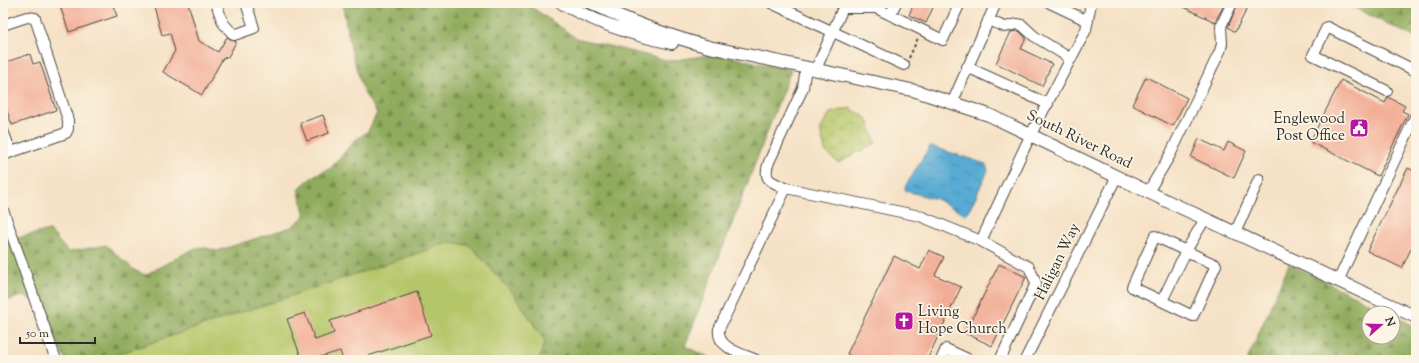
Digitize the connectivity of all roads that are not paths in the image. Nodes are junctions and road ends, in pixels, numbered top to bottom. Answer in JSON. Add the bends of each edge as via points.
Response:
{"nodes":[{"id":1,"x":216,"y":3,"type":"edge"},
{"id":2,"x":246,"y":3,"type":"edge"},
{"id":3,"x":562,"y":3,"type":"edge"},
{"id":4,"x":592,"y":3,"type":"edge"},
{"id":5,"x":771,"y":3,"type":"edge"},
{"id":6,"x":896,"y":3,"type":"edge"},
{"id":7,"x":960,"y":3,"type":"edge"},
{"id":8,"x":996,"y":3,"type":"edge"},
{"id":9,"x":1050,"y":3,"type":"edge"},
{"id":10,"x":1091,"y":3,"type":"edge"},
{"id":11,"x":1232,"y":3,"type":"edge"},
{"id":12,"x":845,"y":6,"type":"edge"},
{"id":13,"x":890,"y":15,"type":"junction"},
{"id":14,"x":988,"y":20,"type":"junction"},
{"id":15,"x":1088,"y":21,"type":"junction"},
{"id":16,"x":3,"y":25,"type":"edge"},
{"id":17,"x":833,"y":32,"type":"junction"},
{"id":18,"x":709,"y":47,"type":"junction"},
{"id":19,"x":1072,"y":59,"type":"junction"},
{"id":20,"x":906,"y":63,"type":"road end"},
{"id":21,"x":968,"y":67,"type":"junction"},
{"id":22,"x":811,"y":68,"type":"junction"},
{"id":23,"x":1416,"y":72,"type":"edge"},
{"id":24,"x":1387,"y":91,"type":"dead end"},
{"id":25,"x":953,"y":101,"type":"junction"},
{"id":26,"x":1048,"y":104,"type":"junction"},
{"id":27,"x":1415,"y":120,"type":"edge"},
{"id":28,"x":3,"y":131,"type":"edge"},
{"id":29,"x":1031,"y":134,"type":"junction"},
{"id":30,"x":7,"y":153,"type":"edge"},
{"id":31,"x":1117,"y":176,"type":"junction"},
{"id":32,"x":1258,"y":179,"type":"dead end"},
{"id":33,"x":786,"y":188,"type":"junction"},
{"id":34,"x":1148,"y":192,"type":"junction"},
{"id":35,"x":3,"y":210,"type":"edge"},
{"id":36,"x":1205,"y":219,"type":"junction"},
{"id":37,"x":1235,"y":232,"type":"junction"},
{"id":38,"x":981,"y":241,"type":"junction"},
{"id":39,"x":1186,"y":251,"type":"junction"},
{"id":40,"x":1338,"y":280,"type":"junction"},
{"id":41,"x":1162,"y":301,"type":"junction"},
{"id":42,"x":1416,"y":318,"type":"edge"},
{"id":43,"x":56,"y":360,"type":"edge"},
{"id":44,"x":756,"y":360,"type":"edge"},
{"id":45,"x":941,"y":360,"type":"edge"},
{"id":46,"x":970,"y":360,"type":"edge"},
{"id":47,"x":1000,"y":360,"type":"edge"},
{"id":48,"x":1025,"y":360,"type":"edge"}],
"edges":[{"from":1,"to":2,"type":"street","via":[[223,23],[234,35],[254,28]]},
{"from":3,"to":18,"type":"main road","name":"South River Road","via":[[584,16],[630,33],[671,43]]},
{"from":4,"to":18,"type":"main road","name":"South River Road","via":[[636,23]]},
{"from":5,"to":17,"type":"street"},
{"from":6,"to":13,"type":"street"},
{"from":7,"to":13,"type":"street","via":[[943,40]]},
{"from":8,"to":14,"type":"street"},
{"from":9,"to":15,"type":"street"},
{"from":10,"to":15,"type":"street"},
{"from":11,"to":34,"type":"street","via":[[1221,26],[1220,51],[1170,155]]},
{"from":12,"to":13,"type":"street","via":[[876,8]]},
{"from":12,"to":17,"type":"street"},
{"from":14,"to":19,"type":"street","via":[[1005,27],[1022,25],[1034,36]]},
{"from":14,"to":21,"type":"street"},
{"from":15,"to":19,"type":"street"},
{"from":16,"to":30,"type":"street","via":[[27,17],[35,18],[68,120],[66,133]]},
{"from":17,"to":20,"type":"street"},
{"from":17,"to":22,"type":"street"},
{"from":18,"to":22,"type":"main road","name":"South River Road"},
{"from":19,"to":26,"type":"street"},
{"from":21,"to":25,"type":"street"},
{"from":21,"to":26,"type":"street"},
{"from":22,"to":25,"type":"main road","name":"South River Road"},
{"from":22,"to":33,"type":"street","via":[[768,162],[767,177]]},
{"from":23,"to":24,"type":"street","via":[[1327,27],[1313,55]]},
{"from":25,"to":29,"type":"main road","name":"South River Road"},
{"from":26,"to":29,"type":"street"},
{"from":27,"to":40,"type":"street"},
{"from":28,"to":30,"type":"street"},
{"from":29,"to":31,"type":"main road","name":"South River Road"},
{"from":29,"to":38,"type":"street"},
{"from":31,"to":34,"type":"main road","name":"South River Road"},
{"from":31,"to":48,"type":"street","name":"Haligan Way"},
{"from":32,"to":37,"type":"street"},
{"from":33,"to":38,"type":"street","via":[[920,216]]},
{"from":33,"to":44,"type":"street","via":[[719,329],[723,344]]},
{"from":34,"to":36,"type":"main road","name":"South River Road"},
{"from":35,"to":43,"type":"street"},
{"from":36,"to":37,"type":"main road","name":"South River Road"},
{"from":36,"to":39,"type":"street"},
{"from":37,"to":40,"type":"main road","name":"South River Road"},
{"from":38,"to":47,"type":"street","via":[[1029,267],[1036,283]]},
{"from":39,"to":41,"type":"street"},
{"from":39,"to":41,"type":"street","via":[[1156,236],[1132,287]]},
{"from":39,"to":41,"type":"street","via":[[1216,266],[1193,316]]},
{"from":40,"to":42,"type":"main road","name":"South River Road"},
{"from":45,"to":46,"type":"street","via":[[946,349]]}]}
